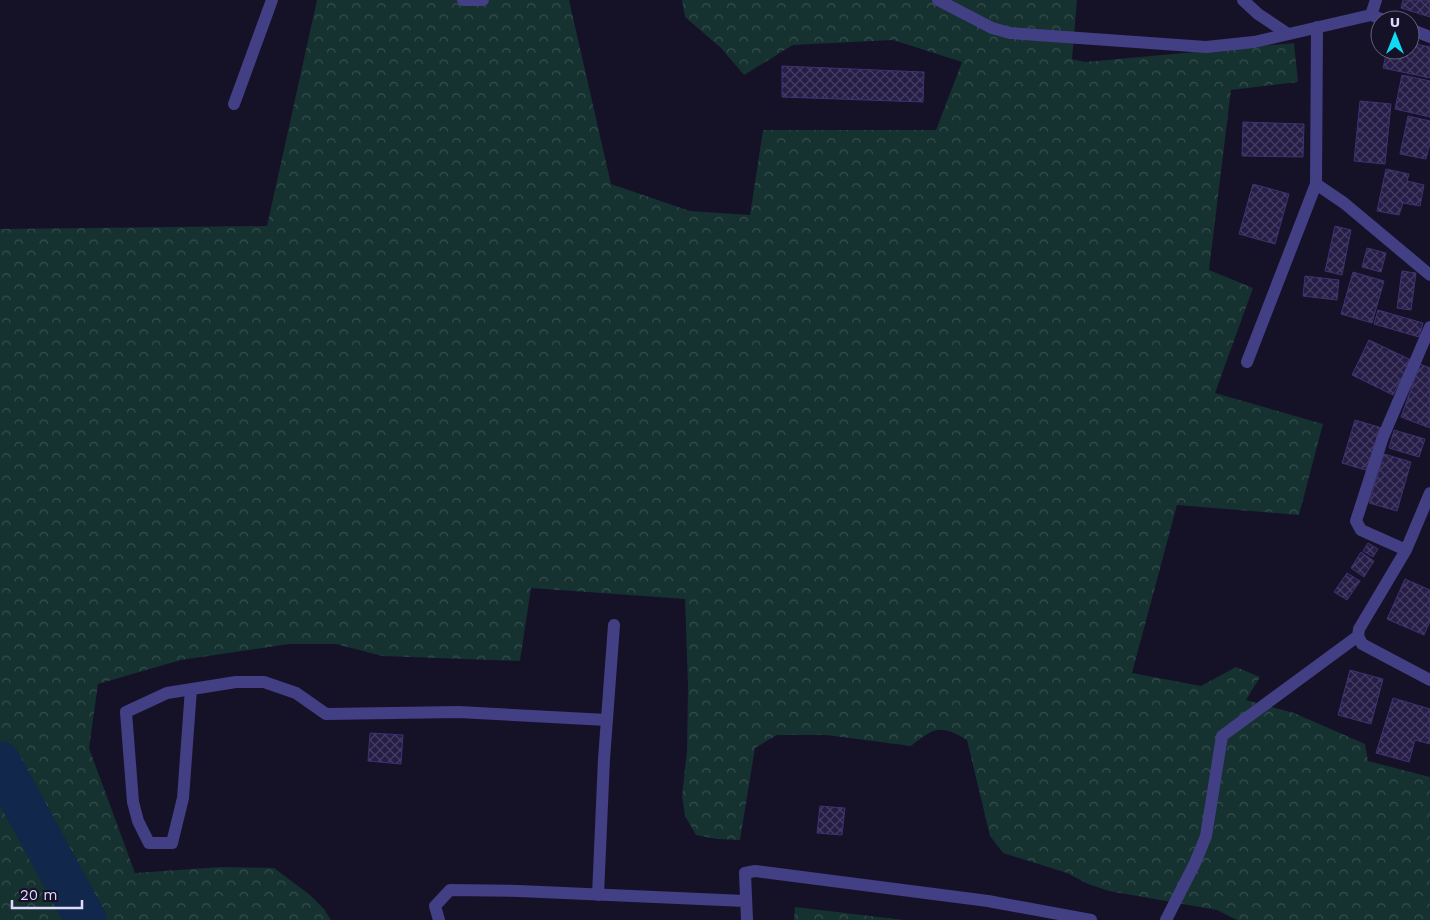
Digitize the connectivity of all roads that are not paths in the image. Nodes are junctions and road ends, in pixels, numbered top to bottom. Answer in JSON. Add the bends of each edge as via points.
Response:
{"nodes":[{"id":1,"x":272,"y":0,"type":"edge"},
{"id":2,"x":938,"y":0,"type":"edge"},
{"id":3,"x":1243,"y":0,"type":"edge"},
{"id":4,"x":1370,"y":15,"type":"edge"},
{"id":5,"x":1318,"y":27,"type":"junction"},
{"id":6,"x":1288,"y":34,"type":"junction"},
{"id":7,"x":234,"y":104,"type":"dead end"},
{"id":8,"x":1316,"y":184,"type":"junction"},
{"id":9,"x":1430,"y":275,"type":"edge"},
{"id":10,"x":1430,"y":327,"type":"edge"},
{"id":11,"x":1248,"y":362,"type":"dead end"},
{"id":12,"x":1430,"y":493,"type":"edge"},
{"id":13,"x":1406,"y":550,"type":"junction"},
{"id":14,"x":614,"y":625,"type":"dead end"},
{"id":15,"x":1358,"y":636,"type":"junction"},
{"id":16,"x":1430,"y":680,"type":"edge"},
{"id":17,"x":191,"y":689,"type":"junction"},
{"id":18,"x":607,"y":720,"type":"junction"},
{"id":19,"x":598,"y":895,"type":"junction"},
{"id":20,"x":745,"y":901,"type":"junction"},
{"id":21,"x":439,"y":920,"type":"edge"},
{"id":22,"x":746,"y":920,"type":"edge"},
{"id":23,"x":1091,"y":920,"type":"edge"},
{"id":24,"x":1166,"y":920,"type":"edge"}],
"edges":[{"from":1,"to":7,"type":"street"},
{"from":2,"to":6,"type":"street","via":[[992,28],[1010,33],[1206,46],[1254,42]]},
{"from":3,"to":6,"type":"street"},
{"from":4,"to":5,"type":"street"},
{"from":5,"to":6,"type":"street"},
{"from":5,"to":8,"type":"street"},
{"from":8,"to":9,"type":"street","via":[[1344,202]]},
{"from":8,"to":11,"type":"street"},
{"from":10,"to":13,"type":"street","via":[[1383,437],[1356,521],[1361,530]]},
{"from":12,"to":13,"type":"street"},
{"from":13,"to":15,"type":"street","via":[[1369,610]]},
{"from":14,"to":18,"type":"street"},
{"from":15,"to":16,"type":"street","via":[[1362,644]]},
{"from":15,"to":24,"type":"street","via":[[1222,736],[1206,836]]},
{"from":17,"to":17,"type":"street","via":[[179,818],[172,843],[149,843],[133,802],[126,712],[167,693]]},
{"from":17,"to":18,"type":"street","via":[[236,682],[264,682],[296,693],[326,714],[460,712]]},
{"from":18,"to":19,"type":"street"},
{"from":19,"to":20,"type":"street"},
{"from":19,"to":21,"type":"street","via":[[450,890],[435,906]]},
{"from":20,"to":22,"type":"street"},
{"from":20,"to":23,"type":"street","via":[[745,874],[755,871],[988,901]]}]}
